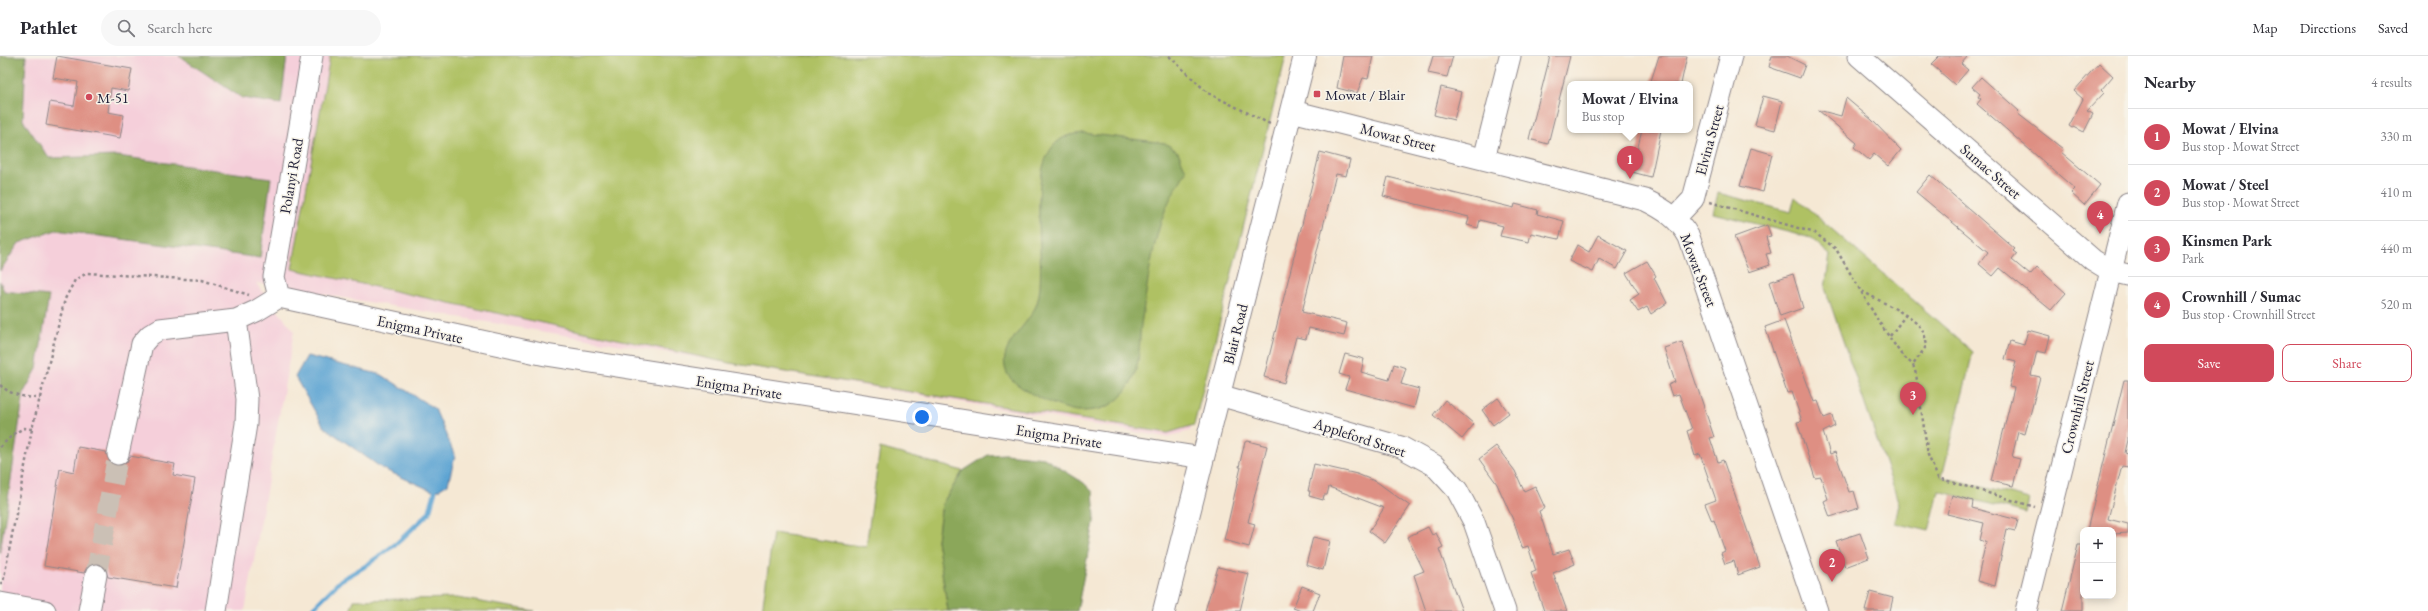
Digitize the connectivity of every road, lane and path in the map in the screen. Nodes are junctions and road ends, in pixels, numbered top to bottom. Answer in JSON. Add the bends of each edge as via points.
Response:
{"nodes":[{"id":1,"x":312,"y":56,"type":"edge"},
{"id":2,"x":1169,"y":56,"type":"edge"},
{"id":3,"x":1305,"y":56,"type":"edge"},
{"id":4,"x":1510,"y":56,"type":"edge"},
{"id":5,"x":1731,"y":56,"type":"edge"},
{"id":6,"x":1859,"y":56,"type":"edge"},
{"id":7,"x":1292,"y":111,"type":"junction"},
{"id":8,"x":1286,"y":132,"type":"junction"},
{"id":9,"x":1484,"y":160,"type":"junction"},
{"id":10,"x":1694,"y":197,"type":"junction"},
{"id":11,"x":2128,"y":203,"type":"edge"},
{"id":12,"x":1675,"y":218,"type":"junction"},
{"id":13,"x":2120,"y":273,"type":"edge"},
{"id":14,"x":1862,"y":291,"type":"junction"},
{"id":15,"x":279,"y":297,"type":"junction"},
{"id":16,"x":1905,"y":316,"type":"junction"},
{"id":17,"x":236,"y":320,"type":"junction"},
{"id":18,"x":1890,"y":336,"type":"junction"},
{"id":19,"x":1913,"y":365,"type":"junction"},
{"id":20,"x":0,"y":385,"type":"edge"},
{"id":21,"x":1219,"y":395,"type":"junction"},
{"id":22,"x":40,"y":398,"type":"junction"},
{"id":23,"x":32,"y":429,"type":"junction"},
{"id":24,"x":0,"y":447,"type":"edge"},
{"id":25,"x":118,"y":454,"type":"tunnel mouth"},
{"id":26,"x":1203,"y":458,"type":"junction"},
{"id":27,"x":2050,"y":512,"type":"junction"},
{"id":28,"x":96,"y":575,"type":"tunnel mouth"},
{"id":29,"x":0,"y":583,"type":"edge"},
{"id":30,"x":0,"y":603,"type":"edge"},
{"id":31,"x":45,"y":611,"type":"edge"},
{"id":32,"x":89,"y":611,"type":"edge"},
{"id":33,"x":216,"y":611,"type":"edge"},
{"id":34,"x":1164,"y":611,"type":"edge"},
{"id":35,"x":1505,"y":611,"type":"edge"},
{"id":36,"x":1817,"y":611,"type":"edge"},
{"id":37,"x":2026,"y":611,"type":"edge"}],
"edges":[{"from":1,"to":15,"type":"street","name":"Polanyi Road","via":[[274,277]]},
{"from":2,"to":8,"type":"path","via":[[1208,93]]},
{"from":3,"to":7,"type":"main road","name":"Blair Road"},
{"from":4,"to":9,"type":"street"},
{"from":5,"to":10,"type":"street","name":"Elvina Street"},
{"from":6,"to":13,"type":"street","name":"Sumac Street","via":[[2093,260]]},
{"from":7,"to":8,"type":"main road","name":"Blair Road"},
{"from":7,"to":9,"type":"street","name":"Mowat Street"},
{"from":8,"to":21,"type":"main road","name":"Blair Road"},
{"from":9,"to":12,"type":"street","name":"Mowat Street","via":[[1645,200]]},
{"from":10,"to":12,"type":"street","name":"Elvina Street"},
{"from":10,"to":14,"type":"path","via":[[1815,233],[1836,249]]},
{"from":11,"to":13,"type":"street","name":"Crownhill Street"},
{"from":12,"to":36,"type":"street","name":"Mowat Street","via":[[1689,237]]},
{"from":13,"to":27,"type":"street","name":"Crownhill Street"},
{"from":14,"to":16,"type":"path"},
{"from":14,"to":18,"type":"path"},
{"from":15,"to":17,"type":"street"},
{"from":15,"to":22,"type":"path","via":[[261,298],[202,280],[84,274],[75,280],[67,293]]},
{"from":15,"to":26,"type":"street","name":"Enigma Private","via":[[558,358]]},
{"from":16,"to":18,"type":"path"},
{"from":16,"to":19,"type":"path","via":[[1924,332],[1927,345]]},
{"from":17,"to":25,"type":"street","via":[[160,329],[142,344]]},
{"from":17,"to":33,"type":"street","via":[[247,399],[246,424]]},
{"from":18,"to":19,"type":"path","via":[[1901,354]]},
{"from":19,"to":27,"type":"path","via":[[1928,455],[1938,478]]},
{"from":20,"to":22,"type":"path","via":[[5,390],[28,398]]},
{"from":21,"to":26,"type":"main road","name":"Blair Road"},
{"from":21,"to":35,"type":"street","name":"Appleford Street","via":[[1401,447],[1434,465],[1457,490],[1474,522]]},
{"from":22,"to":23,"type":"path"},
{"from":23,"to":24,"type":"path","via":[[24,428],[15,433]]},
{"from":23,"to":29,"type":"path","via":[[3,583]]},
{"from":26,"to":34,"type":"main road","name":"Blair Road"},
{"from":27,"to":37,"type":"street","name":"Crownhill Street"},
{"from":28,"to":32,"type":"street"},
{"from":30,"to":31,"type":"street"}]}
